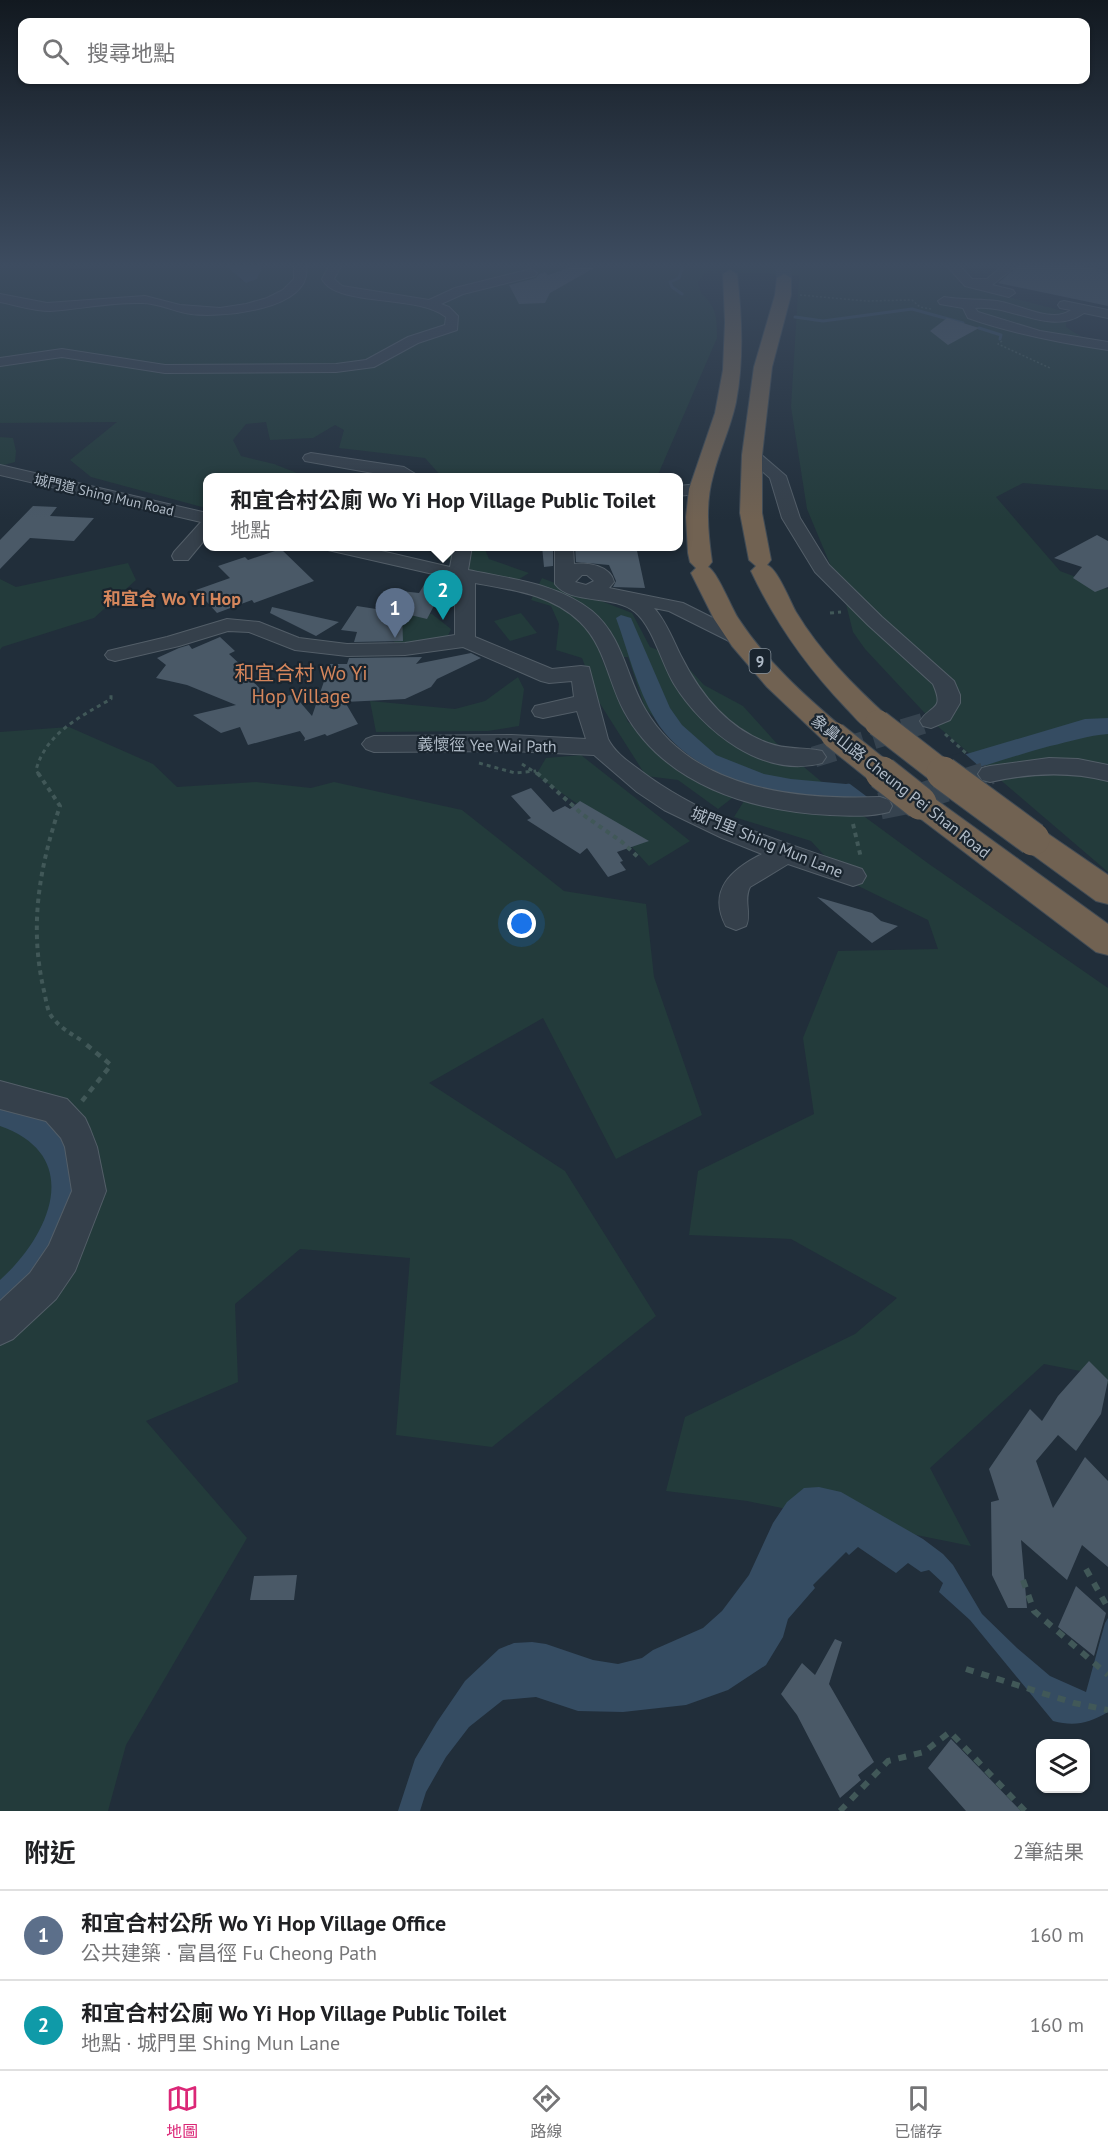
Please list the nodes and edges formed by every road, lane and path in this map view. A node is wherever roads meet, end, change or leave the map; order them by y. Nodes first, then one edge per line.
1 (398, 351) edge
2 (734, 351) edge
3 (767, 351) edge
4 (1013, 351) edge
5 (0, 362) edge
6 (1050, 368) dead end
7 (752, 456) junction
8 (311, 458) dead end
9 (0, 470) edge
10 (406, 473) edge
11 (689, 490) edge
12 (203, 517) edge
13 (203, 531) edge
14 (356, 551) edge
15 (424, 551) edge
16 (462, 551) edge
17 (565, 551) edge
18 (181, 556) dead end
19 (459, 575) junction
20 (571, 589) junction
21 (621, 597) junction
22 (465, 640) junction
23 (742, 640) junction
24 (115, 655) dead end
25 (617, 662) junction
26 (581, 672) junction
27 (111, 694) dead end
28 (586, 702) junction
29 (543, 711) dead end
30 (931, 722) joint
31 (374, 744) dead end
32 (601, 748) junction
33 (967, 754) dead end
34 (814, 757) tunnel mouth
35 (519, 763) dead end
36 (1108, 772) edge
37 (990, 774) tunnel mouth
38 (880, 806) tunnel mouth
39 (852, 821) dead end
40 (787, 853) junction
41 (639, 858) dead end
42 (857, 867) joint
43 (1108, 892) edge
44 (736, 919) dead end
45 (1108, 942) edge
46 (0, 1095) edge
47 (67, 1121) junction
48 (0, 1326) edge
49 (1086, 1569) dead end
50 (1023, 1580) dead end
51 (1108, 1608) edge
52 (966, 1669) dead end
53 (1108, 1675) edge
54 (1108, 1710) edge
55 (840, 1811) edge
56 (1025, 1811) edge

1 - 5 street
2 - 11 highway, 象鼻山路 Cheung Pei Shan Road / 9
3 - 7 highway, 象鼻山路 Cheung Pei Shan Road
4 - 6 path
7 - 30 street
7 - 43 highway, 象鼻山路 Cheung Pei Shan Road, bridge
8 - 10 street
9 - 12 street, 城門道 Shing Mun Road
11 - 23 highway, 象鼻山路 Cheung Pei Shan Road / 9
13 - 18 street
14 - 19 street
15 - 19 street
16 - 19 street
17 - 20 street
19 - 20 street
19 - 22 street
20 - 21 street
20 - 25 street
21 - 23 street
21 - 34 street
22 - 24 street
22 - 26 street
23 - 45 highway, 象鼻山路 Cheung Pei Shan Road / 9, bridge
25 - 26 street
25 - 38 street
26 - 28 street, 城門里 Shing Mun Lane
27 - 47 path
28 - 29 street
28 - 32 street, 城門里 Shing Mun Lane
30 - 33 path
31 - 32 street, 義懷徑 Yee Wai Path
32 - 40 street, 城門里 Shing Mun Lane
35 - 41 path
36 - 37 street
39 - 42 path
40 - 42 street, 城門里 Shing Mun Lane
40 - 44 street
46 - 47 street
47 - 48 street
49 - 51 path
50 - 53 path
52 - 54 path
55 - 56 path

